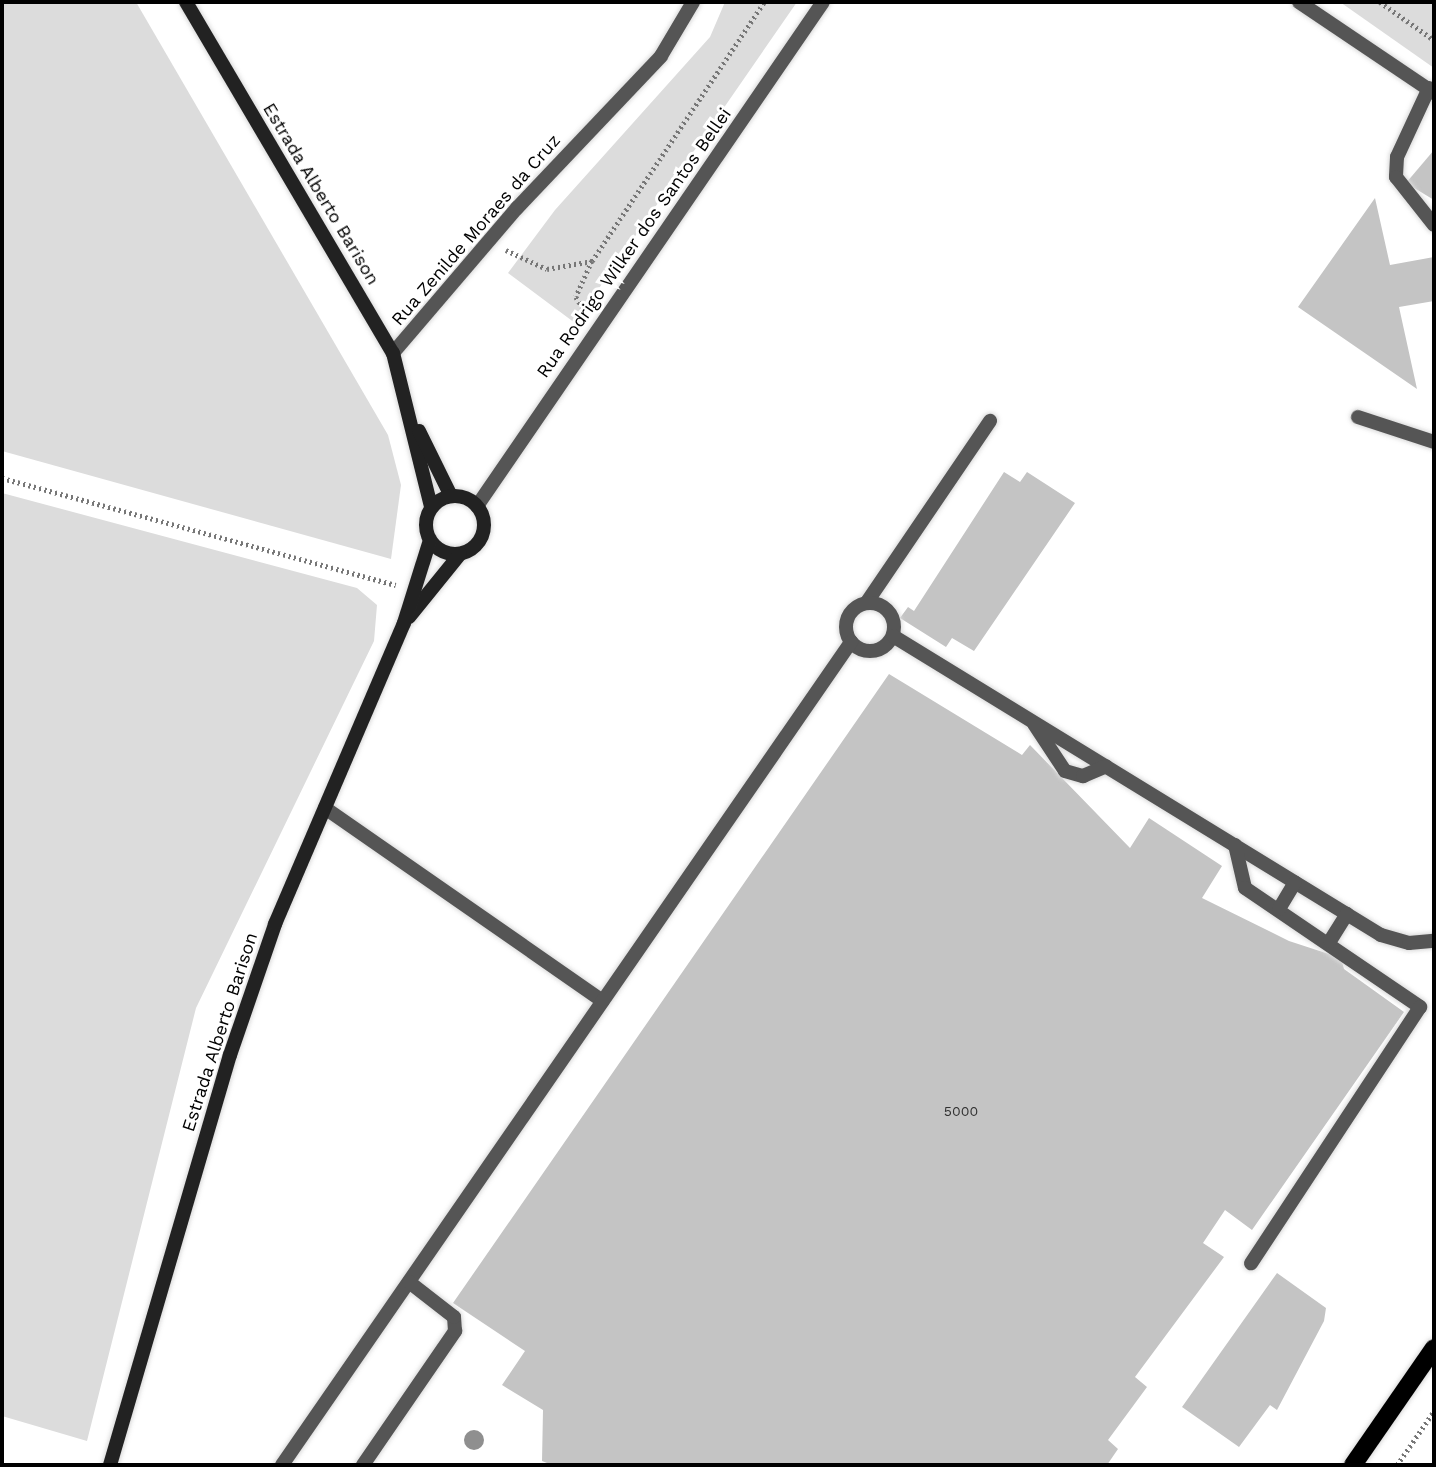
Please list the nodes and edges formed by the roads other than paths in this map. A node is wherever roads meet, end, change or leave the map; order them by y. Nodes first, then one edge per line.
1 (186, 2) edge
2 (693, 2) edge
3 (824, 2) edge
4 (1299, 2) edge
5 (1431, 90) edge
6 (1434, 225) edge
7 (393, 354) junction
8 (410, 411) junction
9 (1358, 417) dead end
10 (990, 421) dead end
11 (1434, 442) edge
12 (451, 496) junction
13 (477, 506) junction
14 (431, 507) junction
15 (430, 540) junction
16 (460, 554) junction
17 (867, 602) junction
18 (404, 623) junction
19 (893, 636) junction
20 (851, 642) junction
21 (1032, 720) junction
22 (1106, 766) junction
23 (325, 808) junction
24 (1235, 845) junction
25 (1295, 882) junction
26 (1279, 909) junction
27 (1347, 914) junction
28 (1330, 941) junction
29 (1434, 941) edge
30 (603, 1001) junction
31 (1251, 1263) dead end
32 (409, 1282) junction
33 (1434, 1348) edge
34 (110, 1465) edge
35 (282, 1465) edge
36 (363, 1465) edge
37 (1353, 1465) edge

1 - 7 street, Estrada Alberto Barison
2 - 7 street, Rua Zenilde Moraes da Cruz
3 - 13 street, Rua Rodrigo Wilker dos Santos Bellei
4 - 5 street
5 - 6 street
7 - 8 street, Estrada Alberto Barison
8 - 12 street, Estrada Alberto Barison
8 - 14 street, Estrada Alberto Barison
9 - 11 street
10 - 17 street
12 - 13 street
12 - 14 street
13 - 16 street
14 - 15 street
15 - 16 street
15 - 18 street, Estrada Alberto Barison
16 - 18 street, Estrada Alberto Barison
17 - 19 street
17 - 20 street
18 - 23 street, Estrada Alberto Barison
19 - 20 street
19 - 21 street
20 - 30 street
21 - 22 street
21 - 22 street
22 - 24 street
23 - 30 street
23 - 34 street, Estrada Alberto Barison
24 - 25 street
24 - 26 street
25 - 26 street
25 - 27 street
26 - 28 street
27 - 28 street
27 - 29 street
28 - 31 street
30 - 32 street
32 - 35 street
32 - 36 street
33 - 37 main road

